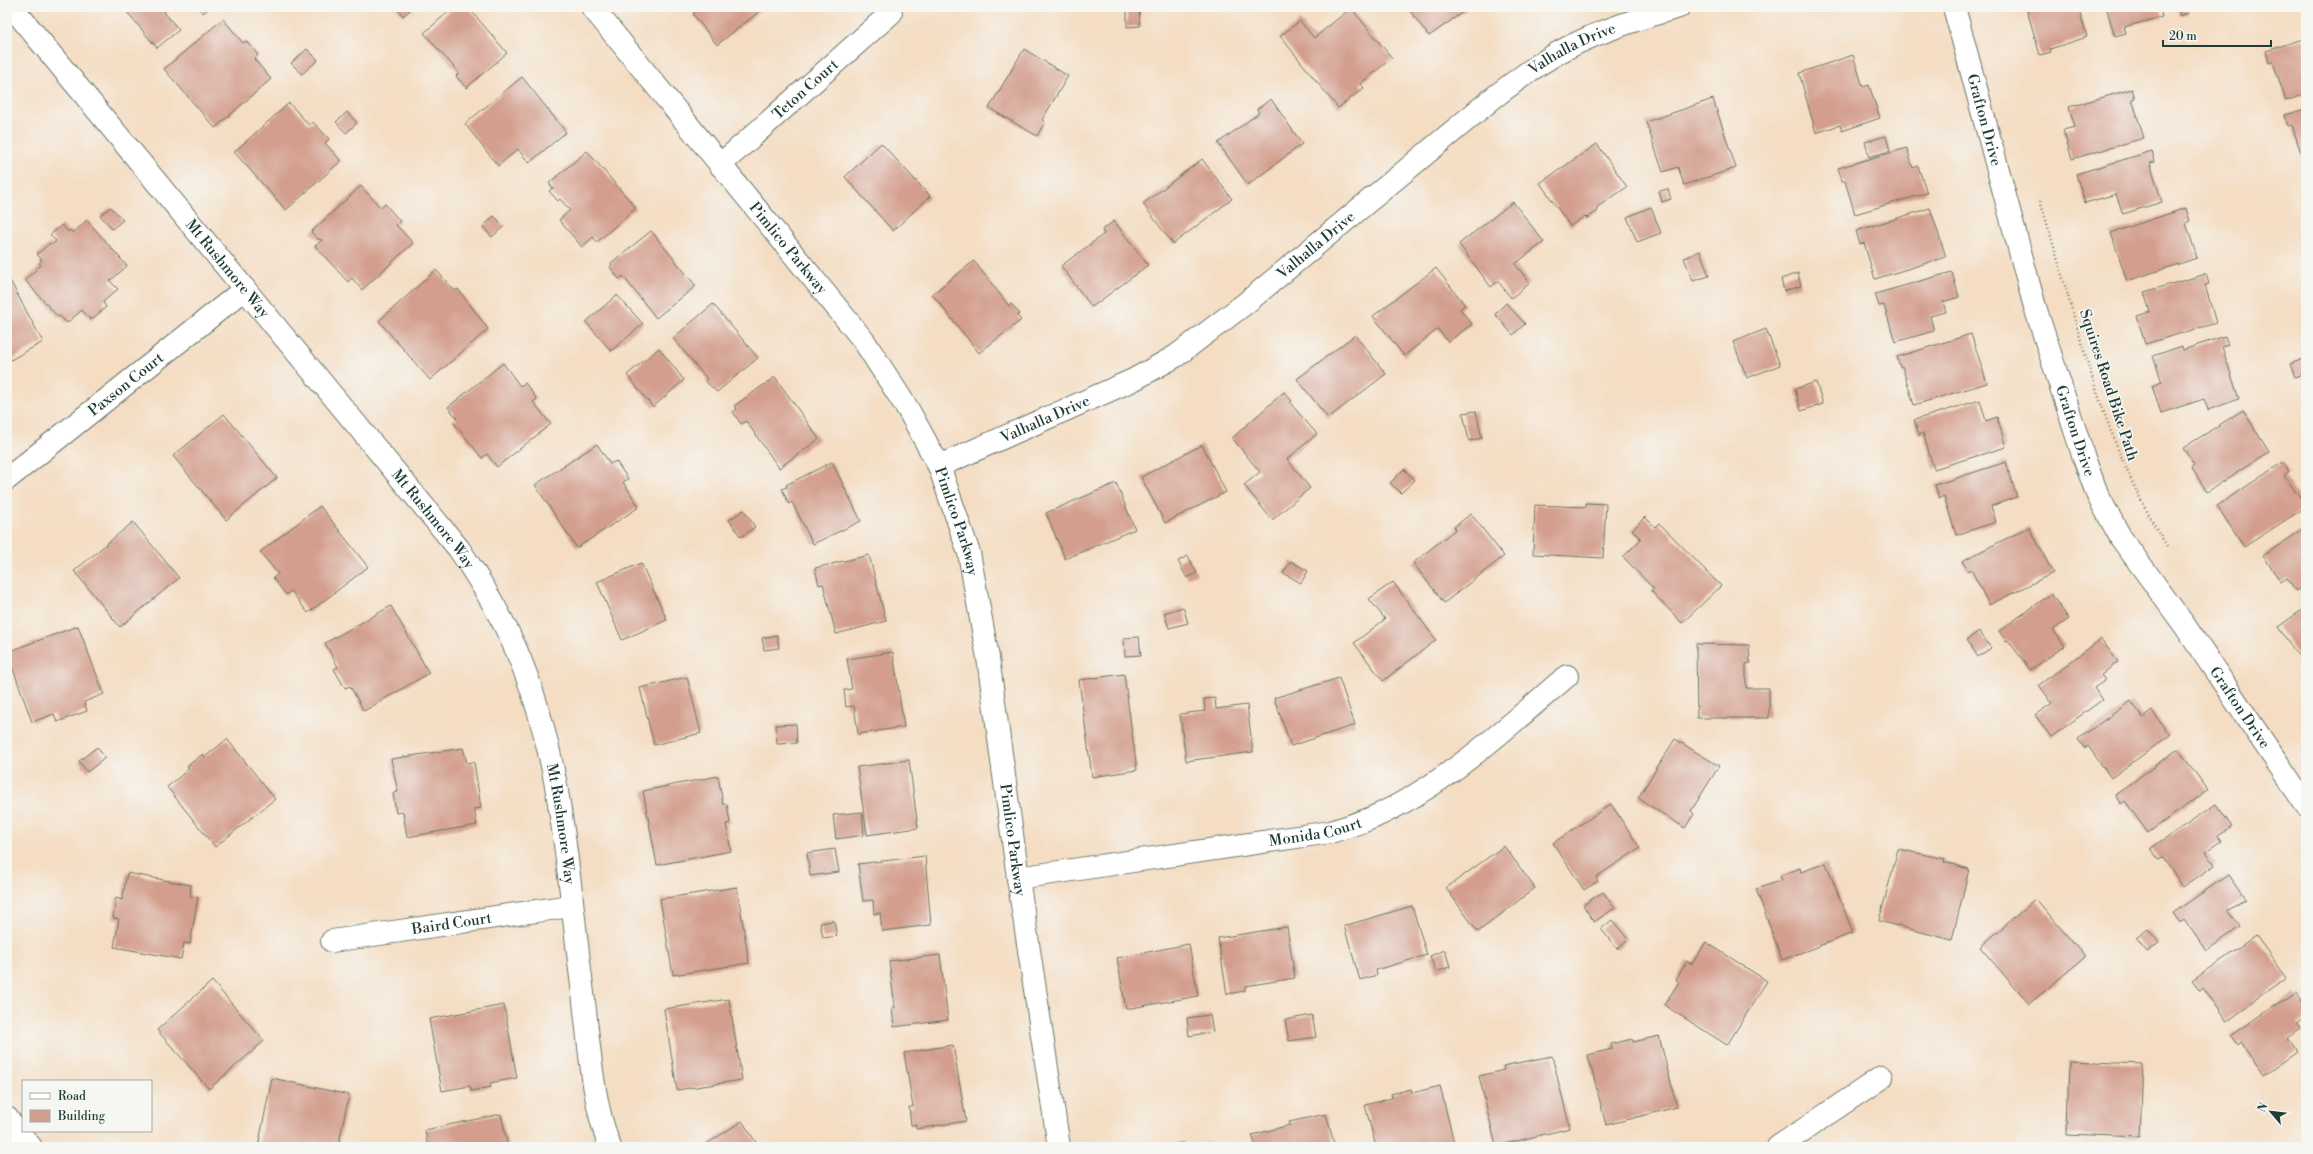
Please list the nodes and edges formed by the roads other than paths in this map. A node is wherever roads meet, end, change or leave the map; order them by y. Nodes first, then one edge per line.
1 (12, 7) edge
2 (592, 7) edge
3 (1954, 7) edge
4 (1668, 9) edge
5 (891, 13) dead end
6 (720, 165) junction
7 (245, 289) junction
8 (939, 466) junction
9 (7, 479) edge
10 (1567, 676) dead end
11 (2306, 805) edge
12 (1018, 878) junction
13 (571, 906) junction
14 (332, 941) dead end
15 (1882, 1077) dead end
16 (7, 1118) edge
17 (31, 1147) edge
18 (610, 1147) edge
19 (1059, 1147) edge
20 (1778, 1147) edge

1 - 7 street, Mt Rushmore Way
2 - 6 street, Pimlico Parkway
3 - 11 street, Grafton Drive
4 - 8 street, Valhalla Drive
5 - 6 street, Teton Court
6 - 8 street, Pimlico Parkway
7 - 9 street, Paxson Court
7 - 13 street, Mt Rushmore Way
8 - 12 street, Pimlico Parkway
10 - 12 street, Monida Court
12 - 19 street, Pimlico Parkway
13 - 14 street, Baird Court
13 - 18 street, Mt Rushmore Way
15 - 20 street
16 - 17 street

